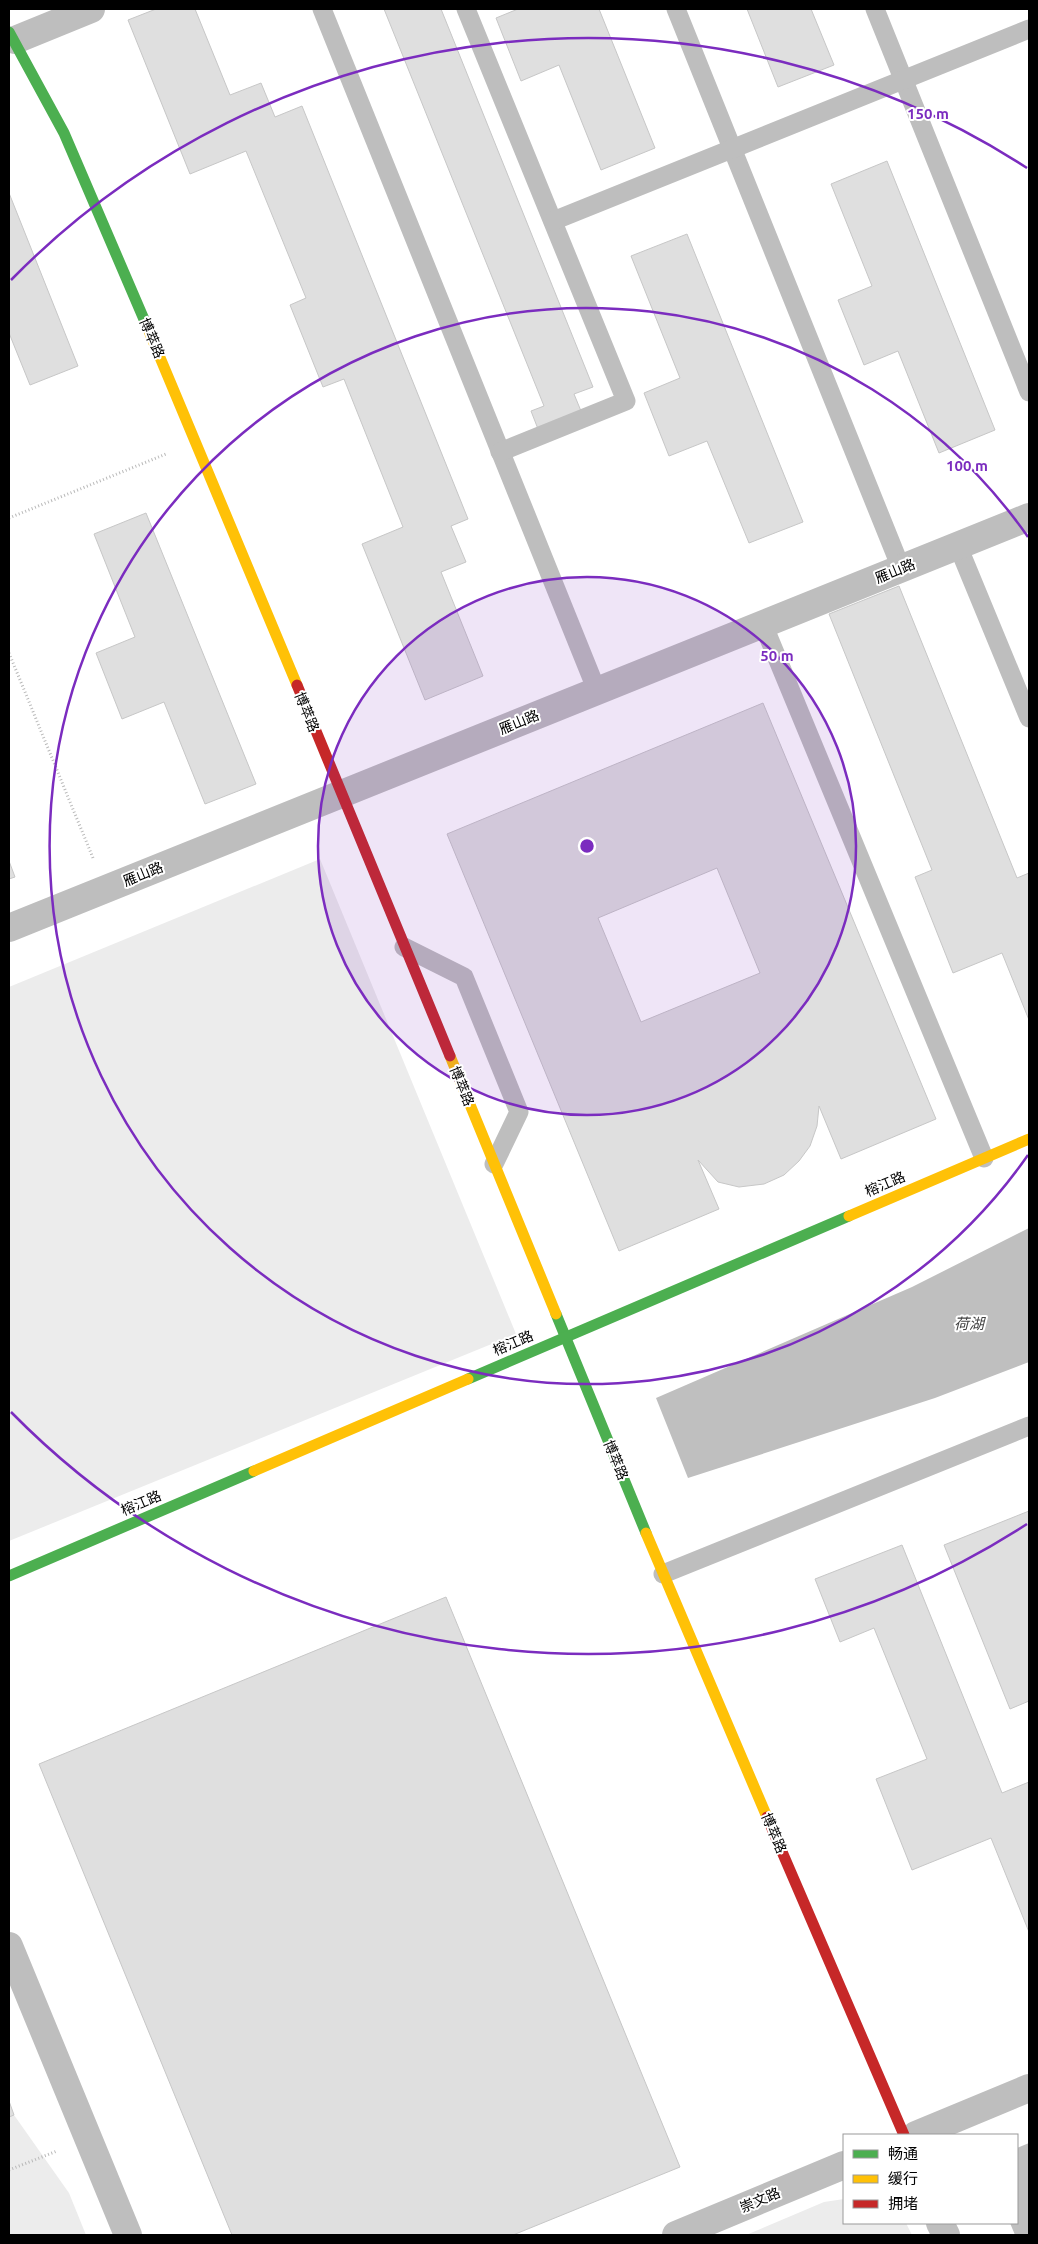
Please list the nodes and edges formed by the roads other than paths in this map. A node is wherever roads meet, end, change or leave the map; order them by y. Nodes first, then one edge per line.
1 (91, 9) edge
2 (322, 9) edge
3 (466, 9) edge
4 (676, 9) edge
5 (875, 9) edge
6 (1029, 29) edge
7 (12, 36) edge
8 (904, 80) junction
9 (733, 148) junction
10 (553, 221) junction
11 (1029, 392) edge
12 (500, 452) junction
13 (1029, 517) edge
14 (958, 546) junction
15 (902, 568) junction
16 (763, 624) junction
17 (597, 691) junction
18 (1029, 718) edge
19 (341, 794) junction
20 (9, 928) edge
21 (404, 947) junction
22 (1029, 1139) edge
23 (984, 1158) junction
24 (494, 1164) junction
25 (566, 1337) junction
26 (1029, 1426) edge
27 (663, 1574) junction
28 (9, 1576) edge
29 (9, 1946) edge
30 (1029, 2088) edge
31 (904, 2134) edge
32 (918, 2134) edge
33 (843, 2165) edge
34 (128, 2235) edge
35 (676, 2235) edge

1 - 7 street
2 - 12 lane
3 - 10 lane
4 - 9 lane
5 - 8 lane
6 - 8 lane
7 - 19 street, 博萃路
8 - 9 lane
8 - 11 lane
9 - 10 lane
9 - 15 lane
10 - 12 lane
12 - 17 lane
13 - 14 street, 雁山路
14 - 15 street, 雁山路
14 - 18 lane
15 - 16 street, 雁山路
16 - 17 street, 雁山路
16 - 23 lane
17 - 19 street, 雁山路
19 - 20 street, 雁山路
19 - 21 street, 博萃路
21 - 24 street, 博萃路
21 - 24 lane
22 - 23 street, 榕江路
23 - 25 street, 榕江路
24 - 25 street, 博萃路
25 - 27 street, 博萃路
25 - 28 street, 榕江路
26 - 27 lane
27 - 31 street, 博萃路
29 - 34 street
30 - 32 street
33 - 35 street, 崇文路

